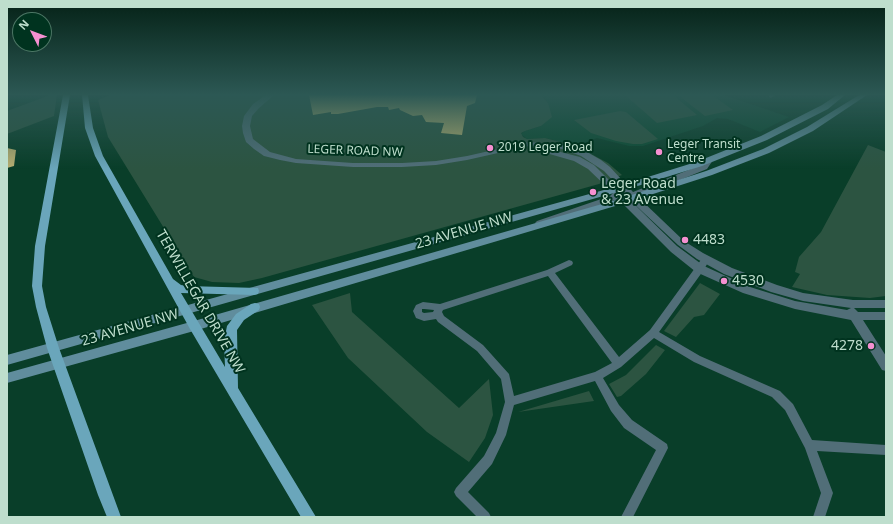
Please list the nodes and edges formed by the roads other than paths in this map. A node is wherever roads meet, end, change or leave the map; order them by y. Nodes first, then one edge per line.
1 (63, 119) edge
2 (88, 119) edge
3 (247, 119) edge
4 (800, 119) edge
5 (827, 119) edge
6 (520, 146) junction
7 (709, 160) junction
8 (625, 187) junction
9 (625, 195) junction
10 (569, 263) dead end
11 (703, 264) junction
12 (550, 272) junction
13 (169, 281) junction
14 (254, 291) junction
15 (848, 304) junction
16 (886, 304) edge
17 (255, 307) junction
18 (186, 310) junction
19 (854, 316) junction
20 (886, 316) edge
21 (194, 326) junction
22 (653, 333) junction
23 (53, 348) junction
24 (7, 360) edge
25 (59, 364) junction
26 (618, 364) junction
27 (886, 366) edge
28 (597, 376) junction
29 (7, 378) edge
30 (232, 389) junction
31 (510, 402) junction
32 (809, 445) junction
33 (886, 450) edge
34 (114, 517) edge
35 (309, 517) edge
36 (485, 517) edge
37 (626, 517) edge
38 (819, 517) edge

1 - 23 main road
2 - 13 main road, TERWILLEGAR DRIVE NW
3 - 6 street, LEGER ROAD NW
4 - 7 main road
5 - 9 main road, 23 AVENUE NW
6 - 8 street, LEGER ROAD NW
6 - 9 street, LEGER ROAD NW
7 - 8 main road
7 - 9 street
8 - 9 street, LEGER ROAD NW
9 - 11 street
9 - 14 main road, 23 AVENUE NW
9 - 17 main road, 23 AVENUE NW
10 - 12 street
11 - 15 street
11 - 19 street
11 - 22 street
12 - 26 street
12 - 31 street
13 - 14 main road
13 - 18 main road, TERWILLEGAR DRIVE NW
14 - 18 main road, 23 AVENUE NW
15 - 16 street
15 - 19 street
17 - 21 main road, 23 AVENUE NW
17 - 30 main road
18 - 21 main road, TERWILLEGAR DRIVE NW
18 - 23 main road, 23 AVENUE NW
19 - 20 street
19 - 27 street
21 - 25 main road, 23 AVENUE NW
21 - 30 main road, TERWILLEGAR DRIVE NW
22 - 26 street
22 - 32 street
23 - 24 main road, 23 AVENUE NW
23 - 25 main road
25 - 29 main road, 23 AVENUE NW
25 - 34 main road
26 - 28 street
28 - 31 street
28 - 37 street
30 - 35 main road, TERWILLEGAR DRIVE NW
31 - 36 street
32 - 33 street
32 - 38 street

